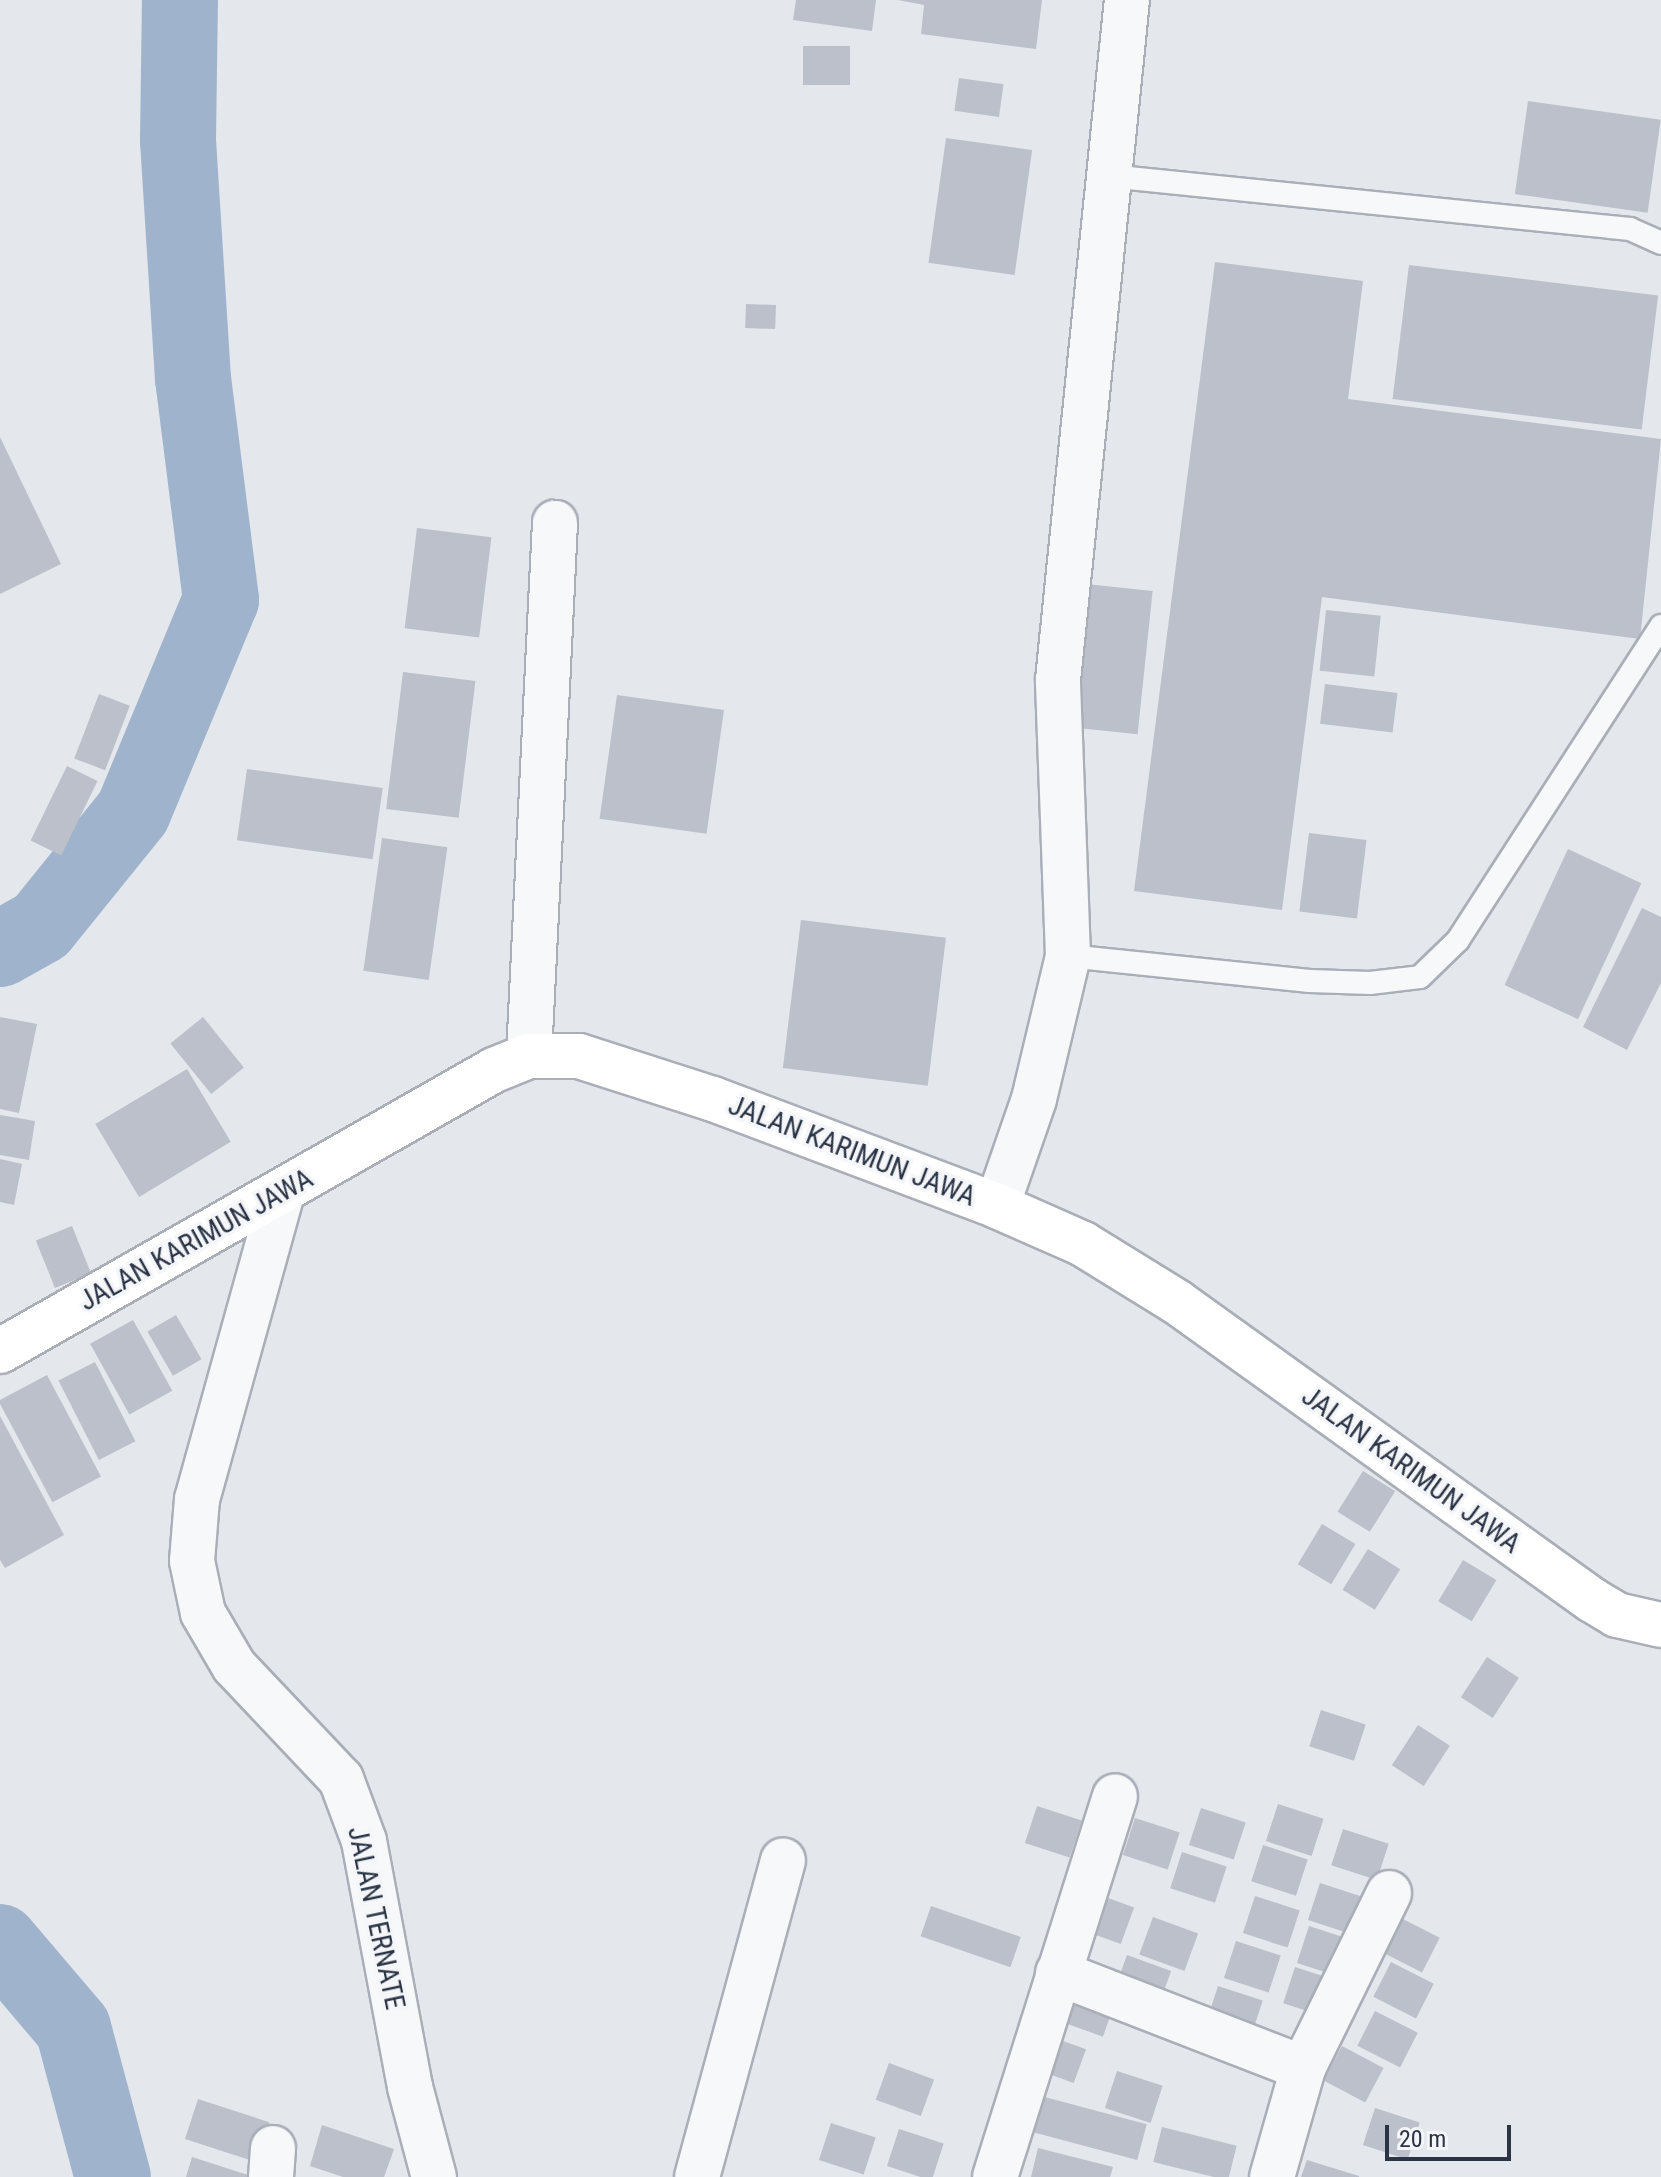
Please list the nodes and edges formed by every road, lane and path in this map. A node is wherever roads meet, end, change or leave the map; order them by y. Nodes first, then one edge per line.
1 (1127, 0) edge
2 (1109, 176) junction
3 (1661, 243) edge
4 (555, 523) dead end
5 (1661, 626) edge
6 (1068, 956) junction
7 (529, 1056) junction
8 (282, 1193) junction
9 (997, 1206) junction
10 (0, 1351) edge
11 (1661, 1625) edge
12 (1115, 1796) dead end
13 (783, 1860) dead end
14 (1389, 1893) dead end
15 (1058, 1973) junction
16 (1303, 2068) junction
17 (434, 2177) edge
18 (697, 2177) edge
19 (995, 2177) edge
20 (1272, 2177) edge

1 - 2 street
2 - 3 lane
2 - 6 street
4 - 7 street
5 - 6 lane
6 - 9 street
7 - 8 street, JALAN KARIMUN JAWA
7 - 9 street, JALAN KARIMUN JAWA
8 - 10 street, JALAN KARIMUN JAWA
8 - 17 street, JALAN TERNATE
9 - 11 street, JALAN KARIMUN JAWA
12 - 15 street
13 - 18 street
14 - 16 street
15 - 16 street
15 - 19 street
16 - 20 street

